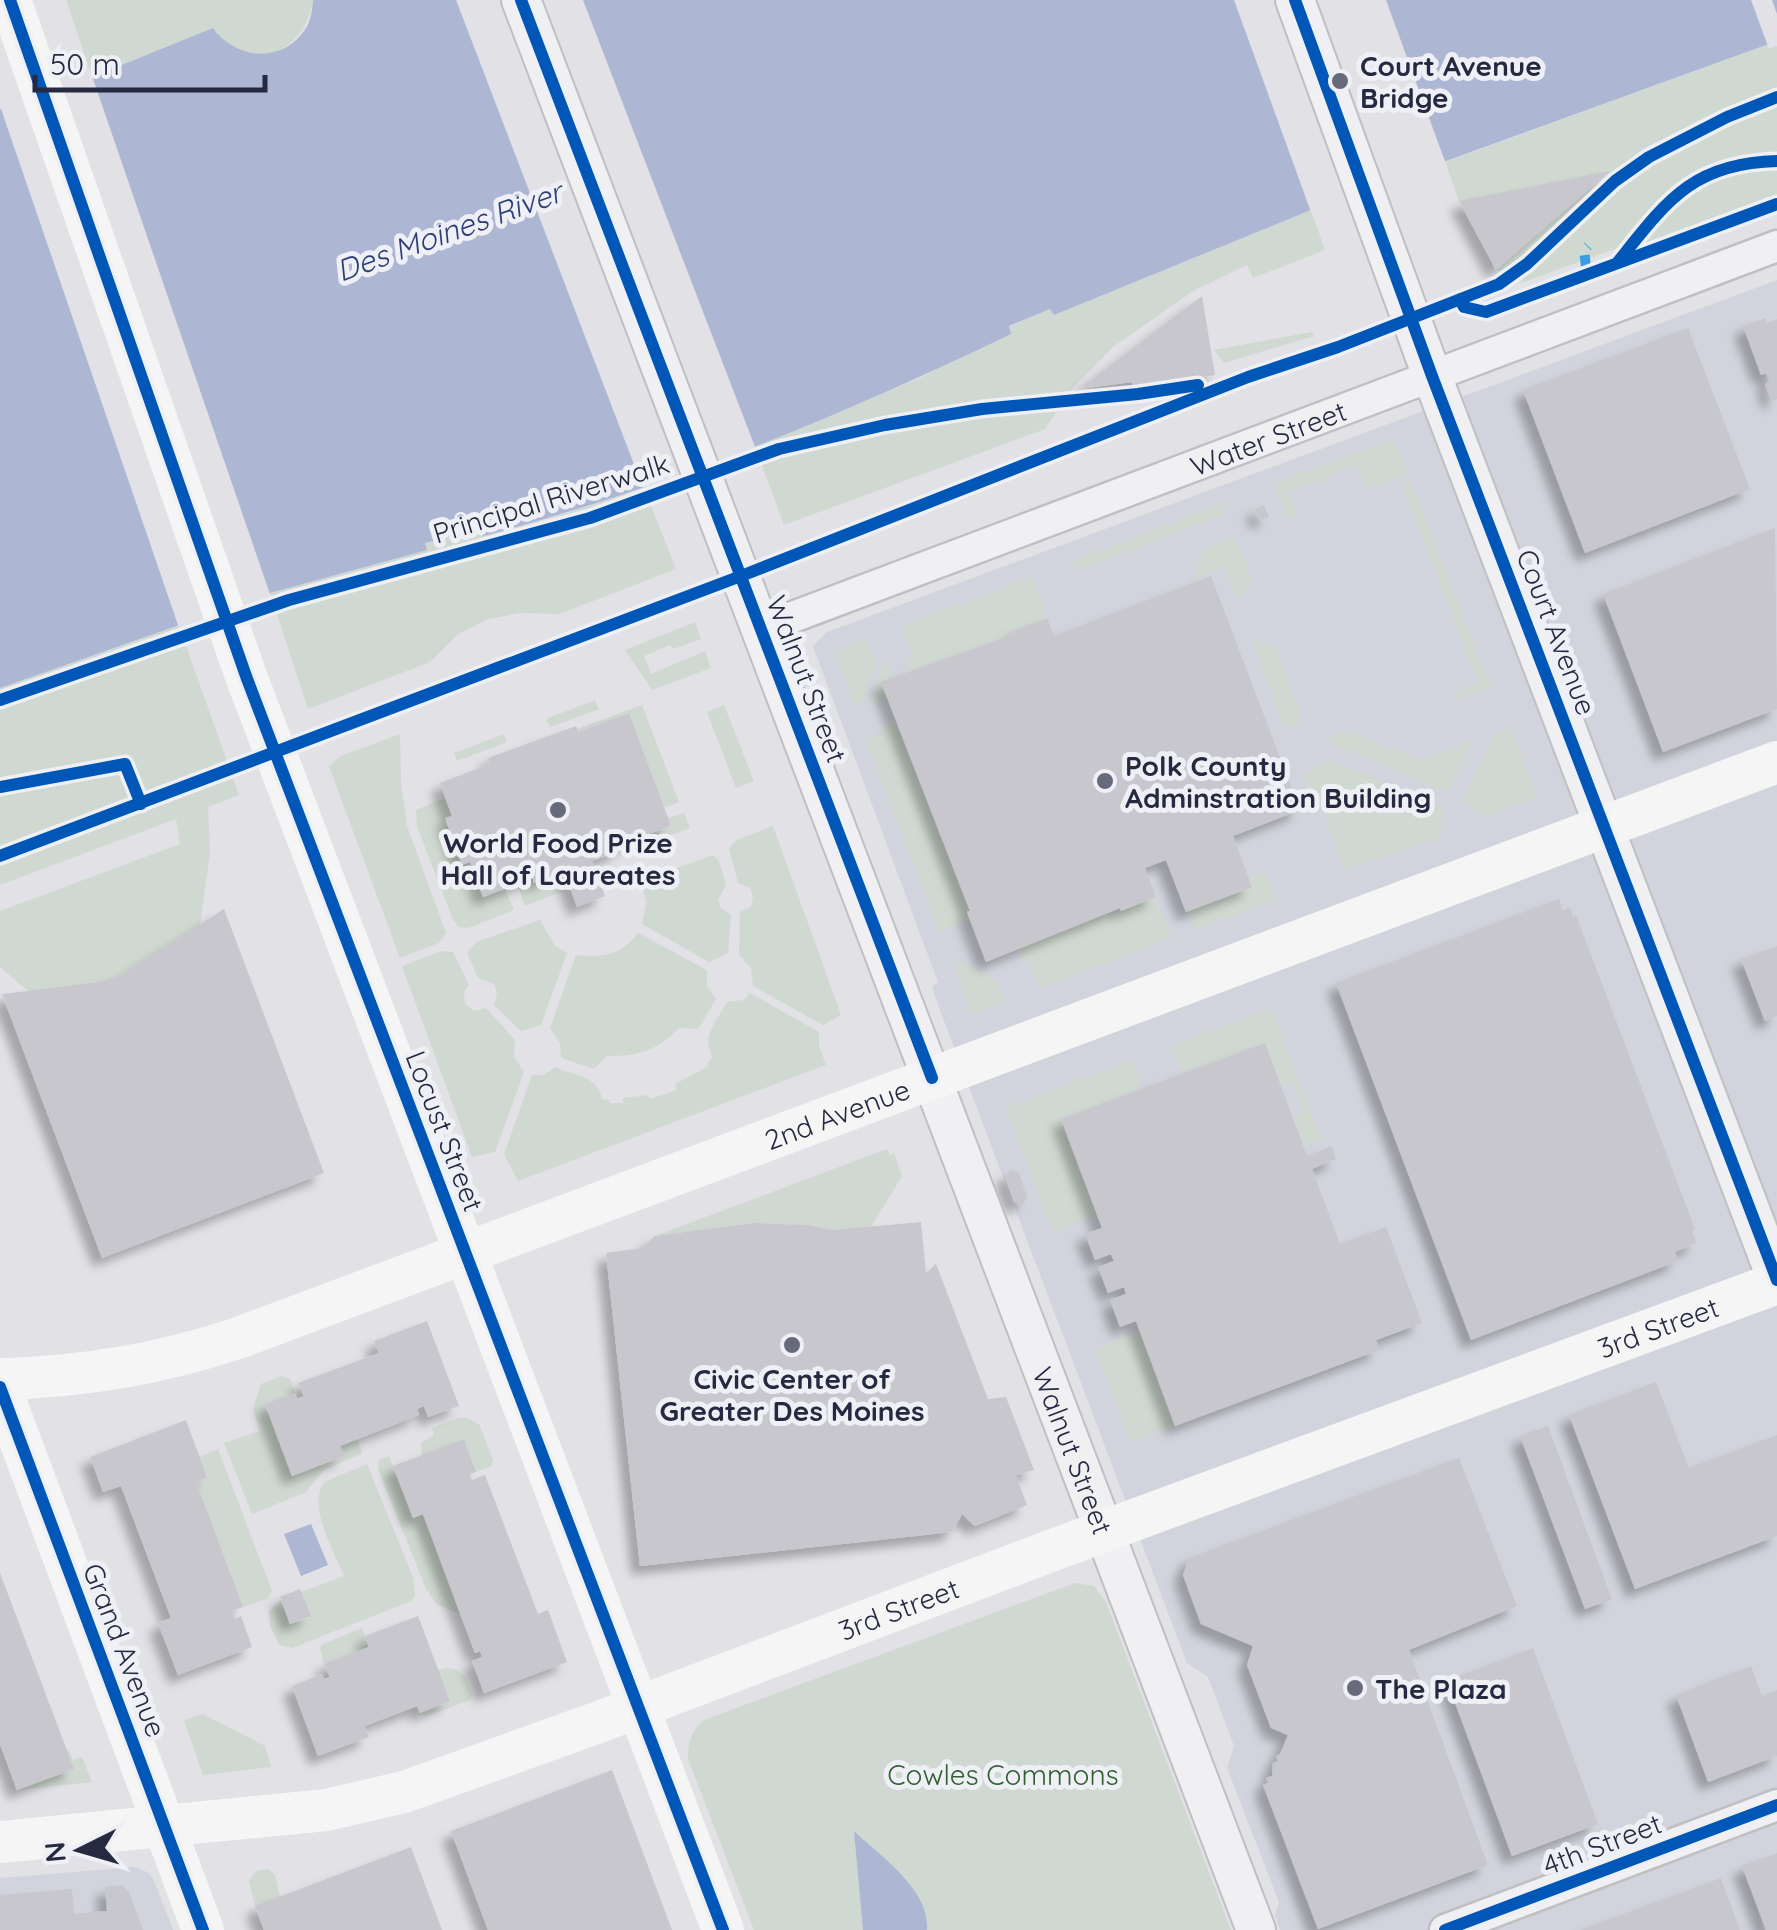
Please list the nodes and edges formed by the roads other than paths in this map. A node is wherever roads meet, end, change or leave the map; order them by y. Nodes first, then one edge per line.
1 (10, 0) edge
2 (521, 0) edge
3 (1295, 0) edge
4 (1777, 246) edge
5 (1432, 376) junction
6 (761, 630) junction
7 (1777, 762) edge
8 (1605, 829) junction
9 (932, 1078) junction
10 (464, 1252) junction
11 (1777, 1282) edge
12 (0, 1380) edge
13 (0, 1388) edge
14 (1105, 1530) junction
15 (637, 1707) junction
16 (1777, 1805) edge
17 (165, 1827) junction
18 (0, 1842) edge
19 (203, 1930) edge
20 (723, 1930) edge
21 (1256, 1930) edge
22 (1446, 1930) edge

1 - 10 main road, Locust Street
2 - 6 street, Walnut Street
3 - 5 street, Court Avenue
4 - 5 street, Water Street
5 - 6 street, Water Street
5 - 8 street, Court Avenue
6 - 9 street, Walnut Street
7 - 8 main road, 2nd Avenue
8 - 9 main road, 2nd Avenue
8 - 11 street, Court Avenue
9 - 10 main road, 2nd Avenue
9 - 14 street, Walnut Street
10 - 12 main road, 2nd Avenue
10 - 15 main road, Locust Street
11 - 14 main road, 3rd Street
13 - 17 main road, Grand Avenue
14 - 15 main road, 3rd Street
14 - 21 street, Walnut Street
15 - 17 main road, 3rd Street
15 - 20 main road, Locust Street
16 - 22 street, 4th Street
17 - 18 main road, 3rd Street
17 - 19 main road, Grand Avenue

